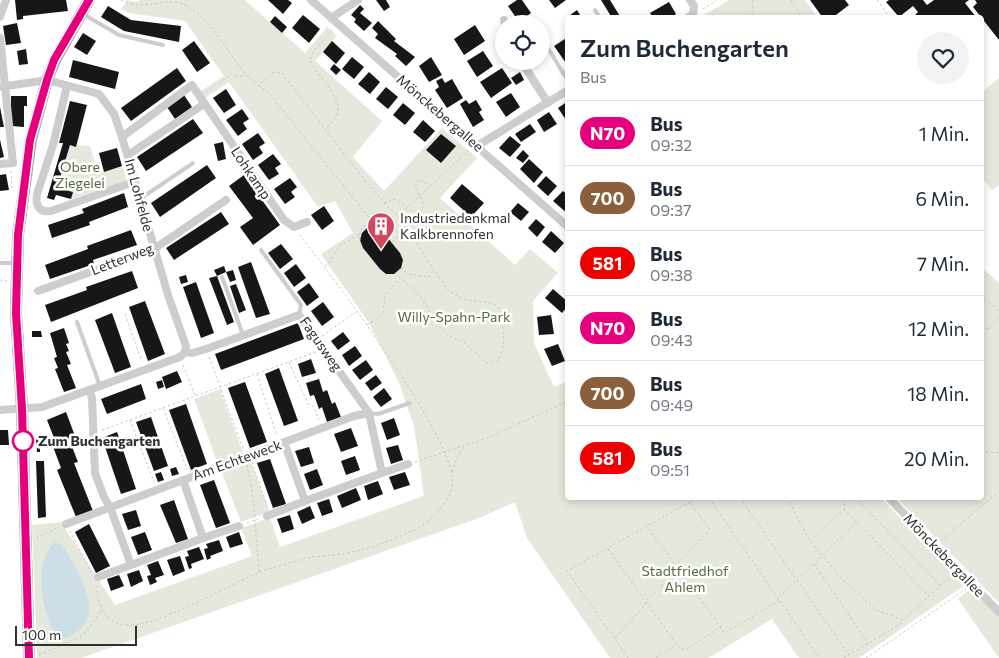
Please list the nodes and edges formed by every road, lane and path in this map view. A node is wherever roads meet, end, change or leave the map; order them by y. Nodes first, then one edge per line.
1 (89, 0) edge
2 (121, 0) edge
3 (188, 0) edge
4 (311, 0) edge
5 (358, 0) edge
6 (690, 0) edge
7 (718, 0) edge
8 (753, 0) edge
9 (791, 0) edge
10 (877, 0) edge
11 (4, 2) edge
12 (184, 5) junction
13 (595, 10) dead end
14 (82, 13) junction
15 (598, 15) edge
16 (690, 15) edge
17 (692, 15) edge
18 (754, 15) edge
19 (800, 15) edge
20 (888, 15) edge
21 (0, 17) edge
22 (331, 18) junction
23 (338, 24) junction
24 (0, 38) edge
25 (163, 45) dead end
26 (550, 51) edge
27 (527, 70) edge
28 (565, 71) edge
29 (245, 74) junction
30 (47, 80) junction
31 (260, 84) junction
32 (68, 86) junction
33 (3, 87) edge
34 (565, 92) edge
35 (200, 97) junction
36 (548, 103) junction
37 (204, 104) junction
38 (326, 127) junction
39 (122, 137) junction
40 (476, 145) junction
41 (128, 155) junction
42 (13, 162) junction
43 (193, 163) dead end
44 (0, 164) edge
45 (134, 182) junction
46 (430, 185) junction
47 (12, 188) dead end
48 (418, 196) junction
49 (140, 199) junction
50 (226, 200) dead end
51 (384, 203) junction
52 (407, 207) junction
53 (398, 216) junction
54 (307, 222) dead end
55 (565, 224) edge
56 (294, 227) junction
57 (406, 230) junction
58 (358, 235) junction
59 (360, 240) dead end
60 (392, 242) dead end
61 (154, 249) junction
62 (261, 250) dead end
63 (0, 263) edge
64 (16, 263) junction
65 (324, 266) junction
66 (401, 268) dead end
67 (434, 269) junction
68 (395, 273) dead end
69 (222, 277) dead end
70 (401, 278) junction
71 (0, 280) edge
72 (9, 281) dead end
73 (38, 291) dead end
74 (984, 298) edge
75 (999, 311) edge
76 (356, 312) junction
77 (125, 314) dead end
78 (299, 315) junction
79 (999, 317) edge
80 (77, 322) dead end
81 (366, 325) junction
82 (984, 329) edge
83 (243, 335) junction
84 (317, 339) junction
85 (206, 349) junction
86 (324, 349) junction
87 (182, 354) junction
88 (289, 362) junction
89 (145, 369) junction
90 (257, 374) junction
91 (100, 386) junction
92 (220, 387) junction
93 (89, 390) junction
94 (195, 396) junction
95 (565, 402) edge
96 (410, 403) dead end
97 (163, 408) junction
98 (22, 409) junction
99 (0, 410) edge
100 (369, 413) junction
101 (130, 420) junction
102 (321, 428) junction
103 (94, 432) junction
104 (282, 443) junction
105 (465, 445) junction
106 (444, 451) junction
107 (984, 451) edge
108 (999, 453) edge
109 (248, 455) junction
110 (408, 464) joint
111 (382, 473) junction
112 (452, 473) junction
113 (186, 478) junction
114 (157, 490) junction
115 (999, 491) edge
116 (693, 500) edge
117 (710, 500) edge
118 (741, 500) edge
119 (788, 500) edge
120 (845, 500) edge
121 (858, 500) edge
122 (891, 500) edge
123 (305, 501) junction
124 (689, 502) junction
125 (110, 507) junction
126 (844, 509) junction
127 (268, 515) junction
128 (256, 520) junction
129 (858, 522) junction
130 (66, 524) junction
131 (239, 526) joint
132 (646, 526) junction
133 (203, 538) junction
134 (810, 541) junction
135 (25, 542) junction
136 (936, 546) junction
137 (607, 548) junction
138 (822, 555) junction
139 (131, 564) junction
140 (813, 564) junction
141 (677, 567) junction
142 (958, 569) junction
143 (259, 572) junction
144 (98, 577) dead end
145 (796, 580) junction
146 (972, 584) junction
147 (941, 586) junction
148 (930, 597) junction
149 (778, 599) junction
150 (646, 602) junction
151 (101, 611) junction
152 (999, 612) edge
153 (904, 620) junction
154 (721, 627) junction
155 (614, 638) junction
156 (868, 643) junction
157 (676, 645) junction
158 (849, 655) junction
159 (34, 657) edge
160 (628, 658) edge
161 (656, 658) edge
162 (819, 658) edge
163 (844, 658) edge
164 (866, 658) edge

1 - 14 main road
2 - 12 path
3 - 12 path
4 - 22 street, Mönckebergallee
5 - 22 street
6 - 16 street
7 - 17 path
8 - 18 path
9 - 19 path
10 - 20 path
11 - 21 street
12 - 29 path
13 - 15 lane
14 - 25 lane
14 - 30 main road
22 - 23 street, Mönckebergallee
23 - 38 path
23 - 40 street, Mönckebergallee
24 - 33 street
26 - 28 lane
27 - 36 street
29 - 31 path
29 - 35 path
30 - 32 street, Im Lohfelde
30 - 33 street
30 - 64 main road
31 - 38 path
31 - 58 path
32 - 39 street, Im Lohfelde
32 - 45 street
33 - 42 street
34 - 36 street
35 - 37 street, Lohkamp
35 - 39 street, Lohkamp
36 - 40 street
37 - 41 street
37 - 56 street, Lohkamp
38 - 51 path
39 - 41 street, Im Lohfelde
40 - 46 path
40 - 55 street, Mönckebergallee
41 - 45 street, Im Lohfelde
42 - 44 street
42 - 47 path
43 - 49 lane
45 - 49 street, Im Lohfelde
46 - 48 path
46 - 48 path
48 - 52 path
48 - 52 path
49 - 61 street, Im Lohfelde
50 - 61 street, Letterweg
51 - 52 path
51 - 53 path
52 - 53 path
53 - 57 path
54 - 56 street
56 - 65 path
57 - 60 path
57 - 67 path
58 - 59 path
58 - 65 path
61 - 73 street, Letterweg
61 - 87 street, Im Lohfelde
62 - 78 lane, Fagusweg
63 - 64 lane
64 - 98 main road
65 - 76 path
66 - 67 path
67 - 70 path
68 - 70 path
69 - 83 lane
70 - 81 path
71 - 72 path
74 - 75 path
76 - 81 path
76 - 84 path
77 - 89 path
78 - 83 street
78 - 84 street, Fagusweg
79 - 82 path
80 - 91 lane
81 - 106 path
83 - 85 street
84 - 86 street, Fagusweg
85 - 87 street
85 - 92 path
86 - 88 path
86 - 100 street, Fagusweg
87 - 89 street
87 - 94 path
88 - 90 path
88 - 102 path
89 - 91 street
90 - 92 path
90 - 104 path
91 - 93 street
92 - 94 path
92 - 109 path
93 - 98 street
93 - 103 street
94 - 97 path
95 - 105 path
96 - 100 lane, Am Echteweck
97 - 101 path
97 - 113 path
98 - 99 street
98 - 135 main road
100 - 102 street, Am Echteweck
100 - 111 street
101 - 103 path
101 - 114 path
102 - 104 street, Am Echteweck
103 - 125 street
104 - 109 street, Am Echteweck
104 - 123 street
105 - 106 path
105 - 112 path
106 - 110 path
106 - 112 path
107 - 108 path
109 - 113 street, Am Echteweck
109 - 127 path
109 - 128 path
110 - 111 street
111 - 123 street
112 - 143 path
113 - 114 street, Am Echteweck
113 - 133 street
114 - 125 street, Am Echteweck
115 - 136 path
116 - 124 path
117 - 149 path
118 - 145 path
119 - 134 path
120 - 126 path
121 - 147 path
122 - 136 street, Mönckebergallee
123 - 127 street
124 - 132 path
124 - 141 path
125 - 130 street, Am Echteweck
125 - 139 street
126 - 129 path
126 - 134 path
127 - 128 path
128 - 131 path
128 - 143 path
129 - 138 path
129 - 148 path
130 - 135 path
130 - 151 path
131 - 133 street
132 - 137 path
132 - 141 path
133 - 139 street
134 - 138 path
135 - 159 main road
136 - 142 street, Mönckebergallee
137 - 150 path
137 - 155 path
138 - 140 path
138 - 153 path
139 - 144 street
140 - 145 path
140 - 156 path
141 - 150 path
141 - 154 path
142 - 146 street, Mönckebergallee
142 - 147 path
143 - 151 path
145 - 149 path
145 - 158 path
146 - 152 street, Mönckebergallee
146 - 164 path
147 - 148 path
148 - 153 path
149 - 154 path
149 - 162 path
150 - 155 path
150 - 157 path
151 - 159 path
153 - 156 path
154 - 157 path
155 - 160 path
156 - 158 path
157 - 161 path
158 - 163 path

